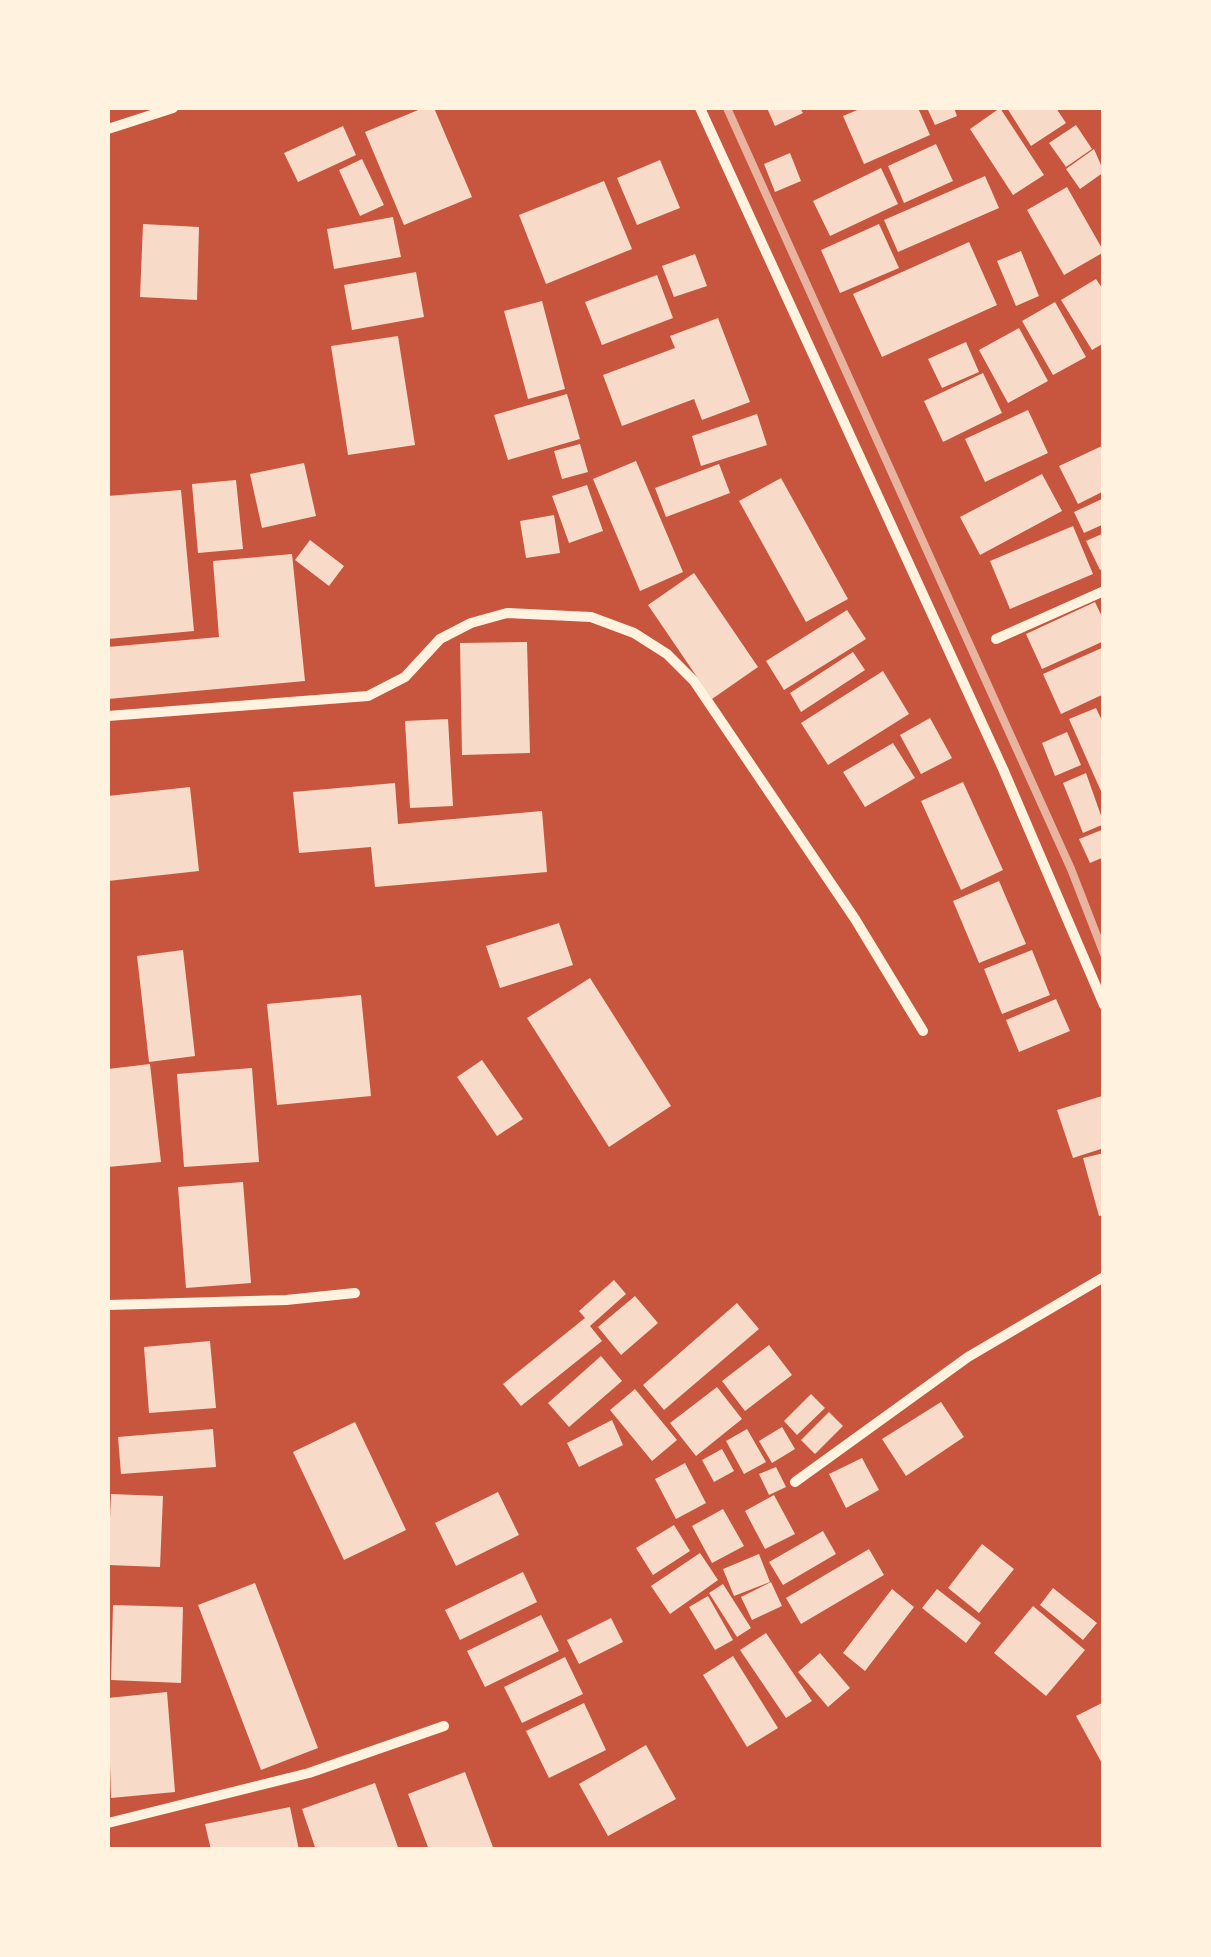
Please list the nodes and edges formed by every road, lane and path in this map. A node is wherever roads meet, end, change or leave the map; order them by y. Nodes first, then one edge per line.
1 (173, 108) edge
2 (700, 108) edge
3 (108, 129) edge
4 (1104, 591) edge
5 (996, 639) dead end
6 (108, 716) edge
7 (1104, 1005) edge
8 (924, 1031) dead end
9 (1104, 1277) edge
10 (355, 1293) dead end
11 (108, 1305) edge
12 (796, 1482) dead end
13 (444, 1726) dead end
14 (108, 1823) edge

1 - 3 street
2 - 7 street
4 - 5 street
6 - 8 street
9 - 12 street
10 - 11 street
13 - 14 street

